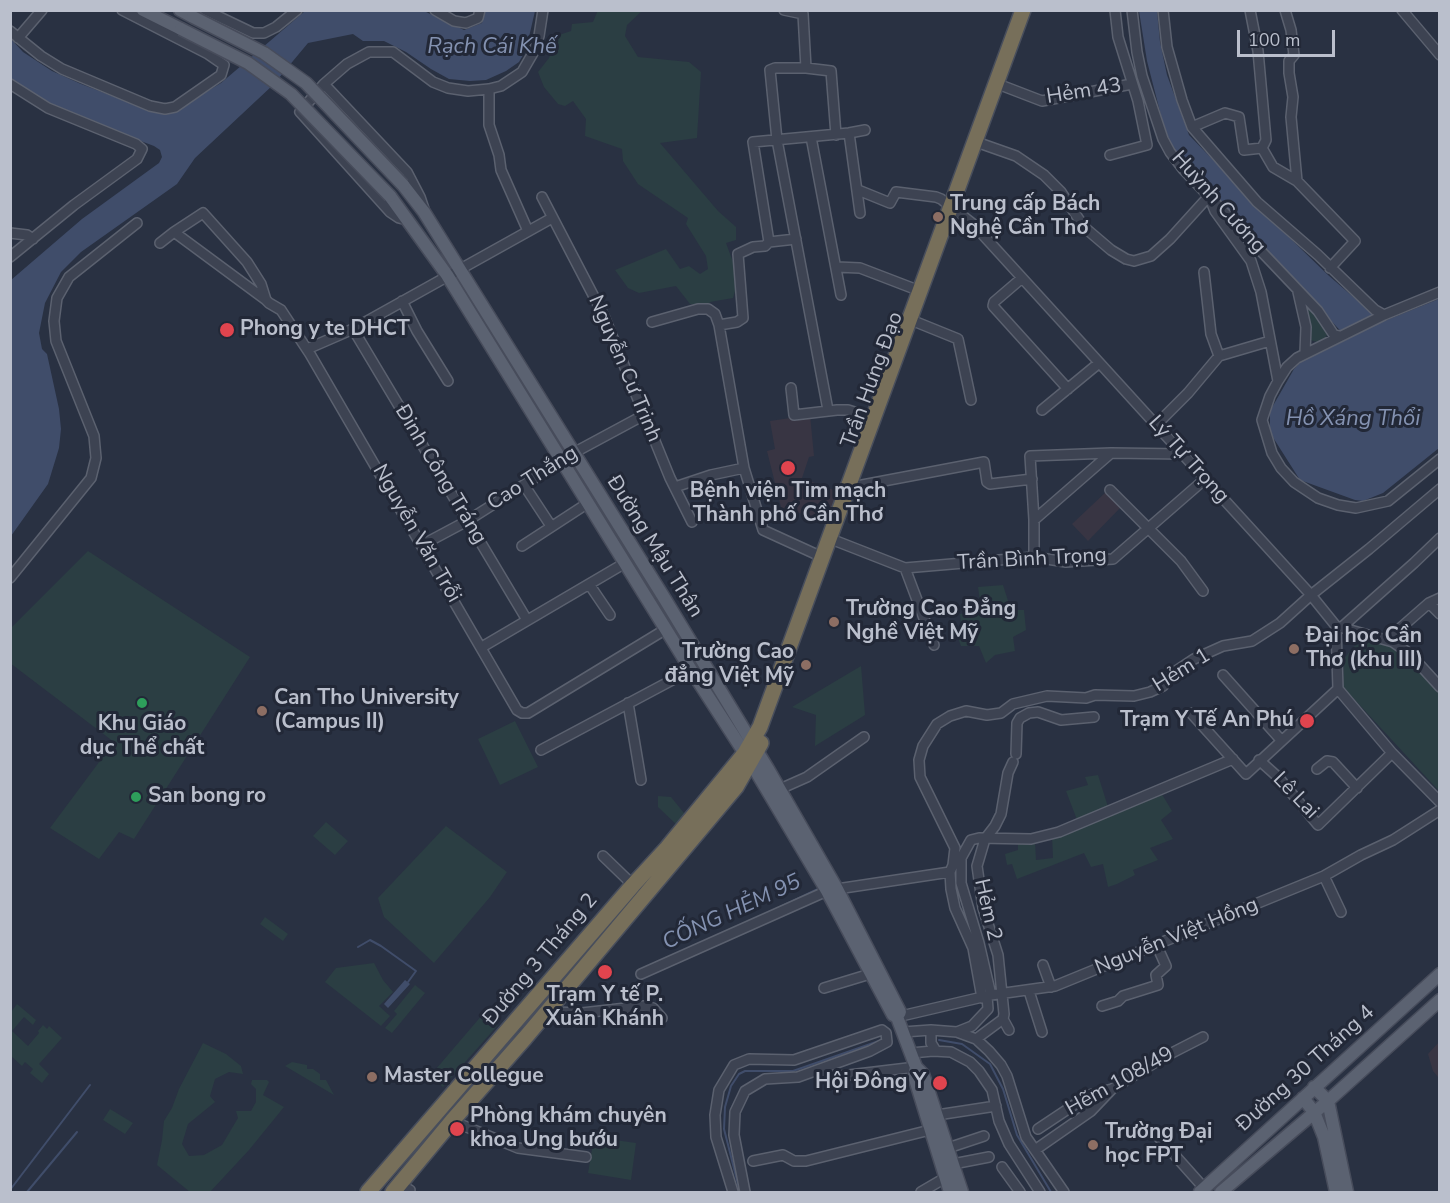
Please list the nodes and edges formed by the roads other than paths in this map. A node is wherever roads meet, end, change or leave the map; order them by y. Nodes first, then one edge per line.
1 (122, 10) edge
2 (143, 10) edge
3 (180, 10) edge
4 (206, 10) edge
5 (297, 10) edge
6 (435, 10) edge
7 (480, 10) edge
8 (543, 10) edge
9 (784, 10) edge
10 (1023, 10) edge
11 (1031, 10) edge
12 (1115, 10) edge
13 (1132, 10) edge
14 (1163, 10) edge
15 (1250, 10) edge
16 (1285, 10) edge
17 (1402, 10) edge
18 (45, 11) edge
19 (10, 31) edge
20 (18, 38) junction
21 (1440, 55) edge
22 (806, 69) junction
23 (10, 84) edge
24 (324, 84) junction
25 (1132, 84) junction
26 (1000, 85) junction
27 (489, 90) junction
28 (1192, 127) junction
29 (865, 130) dead end
30 (849, 133) junction
31 (836, 135) junction
32 (811, 137) junction
33 (777, 140) junction
34 (982, 144) junction
35 (1262, 148) junction
36 (1110, 155) dead end
37 (1297, 181) junction
38 (858, 190) junction
39 (1209, 196) junction
40 (542, 197) dead end
41 (954, 210) junction
42 (424, 212) junction
43 (860, 213) dead end
44 (552, 218) junction
45 (407, 220) junction
46 (137, 223) dead end
47 (528, 231) junction
48 (174, 232) junction
49 (10, 233) edge
50 (33, 239) junction
51 (796, 239) junction
52 (769, 242) junction
53 (160, 243) dead end
54 (10, 257) edge
55 (837, 267) junction
56 (459, 268) junction
57 (1330, 268) junction
58 (1204, 272) dead end
59 (447, 275) junction
60 (1022, 278) junction
61 (1297, 290) junction
62 (920, 291) junction
63 (1440, 292) edge
64 (841, 296) dead end
65 (266, 300) junction
66 (402, 301) junction
67 (1382, 316) junction
68 (652, 322) dead end
69 (916, 322) junction
70 (719, 325) junction
71 (352, 329) junction
72 (1340, 336) junction
73 (1270, 341) junction
74 (307, 349) junction
75 (1305, 353) junction
76 (1219, 356) junction
77 (1099, 363) junction
78 (448, 381) dead end
79 (1278, 381) junction
80 (792, 388) dead end
81 (1068, 389) junction
82 (971, 400) dead end
83 (828, 410) junction
84 (1042, 410) dead end
85 (644, 415) junction
86 (873, 418) junction
87 (1156, 425) junction
88 (573, 453) junction
89 (1111, 453) junction
90 (1183, 454) junction
91 (561, 460) junction
92 (1439, 461) edge
93 (744, 468) junction
94 (1205, 478) junction
95 (1032, 479) junction
96 (524, 485) junction
97 (857, 486) junction
98 (675, 487) junction
99 (1440, 489) edge
100 (1110, 490) dead end
101 (588, 503) junction
102 (1034, 520) junction
103 (467, 521) junction
104 (692, 522) dead end
105 (551, 526) junction
106 (1148, 528) junction
107 (1440, 538) edge
108 (836, 542) junction
109 (422, 545) junction
110 (522, 546) dead end
111 (822, 557) junction
112 (1034, 557) junction
113 (625, 563) junction
114 (905, 568) junction
115 (10, 578) edge
116 (589, 584) junction
117 (1203, 591) dead end
118 (1311, 595) junction
119 (663, 596) junction
120 (1440, 598) edge
121 (650, 603) junction
122 (1430, 603) junction
123 (1440, 614) edge
124 (610, 615) dead end
125 (527, 620) junction
126 (1340, 626) junction
127 (666, 630) junction
128 (1393, 642) junction
129 (934, 645) dead end
130 (482, 647) junction
131 (691, 670) junction
132 (1223, 675) dead end
133 (1440, 687) edge
134 (1338, 689) junction
135 (628, 703) junction
136 (1191, 713) dead end
137 (1094, 717) dead end
138 (864, 737) dead end
139 (1281, 740) junction
140 (541, 750) dead end
141 (751, 753) junction
142 (1392, 753) junction
143 (1233, 759) junction
144 (1259, 760) junction
145 (1317, 769) dead end
146 (641, 780) dead end
147 (1357, 788) junction
148 (780, 789) junction
149 (1440, 802) edge
150 (1440, 810) edge
151 (984, 839) junction
152 (603, 856) dead end
153 (950, 872) junction
154 (1324, 876) junction
155 (633, 885) junction
156 (832, 890) junction
157 (1341, 912) dead end
158 (1156, 946) junction
159 (1043, 965) dead end
160 (641, 974) dead end
161 (870, 974) junction
162 (1440, 974) edge
163 (1051, 987) junction
164 (824, 988) dead end
165 (1029, 991) junction
166 (1003, 994) junction
167 (987, 996) junction
168 (1440, 1000) edge
169 (1102, 1006) dead end
170 (549, 1010) junction
171 (662, 1018) dead end
172 (1003, 1019) junction
173 (506, 1026) junction
174 (900, 1026) junction
175 (882, 1030) junction
176 (931, 1030) junction
177 (1009, 1030) dead end
178 (957, 1032) junction
179 (1041, 1032) dead end
180 (1203, 1037) dead end
181 (525, 1038) junction
182 (976, 1040) junction
183 (887, 1042) junction
184 (936, 1051) junction
185 (911, 1053) junction
186 (916, 1067) junction
187 (816, 1071) junction
188 (1314, 1087) junction
189 (1112, 1089) junction
190 (1303, 1098) junction
191 (1328, 1101) junction
192 (996, 1107) junction
193 (1314, 1112) junction
194 (937, 1115) junction
195 (452, 1121) junction
196 (1038, 1129) dead end
197 (930, 1130) junction
198 (1155, 1133) dead end
199 (984, 1136) dead end
200 (948, 1148) junction
201 (1035, 1150) junction
202 (989, 1156) dead end
203 (586, 1157) dead end
204 (753, 1161) dead end
205 (953, 1164) junction
206 (1002, 1167) dead end
207 (945, 1178) junction
208 (405, 1190) edge
209 (1202, 1190) edge
210 (368, 1192) edge
211 (733, 1192) edge
212 (745, 1192) edge
213 (921, 1192) edge
214 (950, 1192) edge
215 (962, 1192) edge
216 (1020, 1192) edge
217 (1040, 1192) edge
218 (1064, 1192) edge
219 (1221, 1192) edge
220 (1336, 1192) edge
221 (1347, 1192) edge

1 - 20 street
2 - 45 main road, Đường Mậu Thân, bridge
3 - 42 main road, Đường Mậu Thân, bridge
4 - 5 street
6 - 7 street
8 - 27 street
9 - 22 street
10 - 26 highway, Trần Hưng Đạo
11 - 26 highway, Trần Hưng Đạo
12 - 25 street
13 - 39 street, Huỳnh Cương
14 - 28 street, Huỳnh Cương
15 - 35 street
16 - 37 street
17 - 21 street
18 - 20 street
19 - 20 street
22 - 31 street
22 - 33 street
23 - 50 street
24 - 27 street
24 - 42 street
24 - 45 street
25 - 26 street, Hẻm 43
25 - 36 street
26 - 34 highway, Trần Hưng Đạo
26 - 41 highway, Trần Hưng Đạo
27 - 47 street
28 - 35 street
28 - 57 street, Huỳnh Cương
29 - 30 street
30 - 31 street
30 - 38 street
31 - 32 street
32 - 33 street
32 - 55 street
33 - 51 street
33 - 52 street
34 - 39 street
34 - 41 highway, Trần Hưng Đạo
35 - 37 street
37 - 57 street
38 - 41 street, Lý Tự Trọng
38 - 43 street
39 - 61 street, Huỳnh Cương
39 - 73 street
40 - 44 street, Nguyễn Cư Trinh
41 - 60 street, Lý Tự Trọng
41 - 62 highway, Trần Hưng Đạo
41 - 69 highway, Trần Hưng Đạo
42 - 56 main road, Đường Mậu Thân
44 - 47 street
44 - 85 street, Nguyễn Cư Trinh
45 - 59 main road, Đường Mậu Thân
46 - 115 street
47 - 56 street
48 - 53 street, Nguyễn Văn Trỗi
48 - 65 street, Nguyễn Văn Trỗi
48 - 65 street, Nguyễn Văn Trỗi
49 - 50 street
50 - 54 street
51 - 52 street
51 - 83 street
52 - 70 street
55 - 62 street
55 - 64 street
56 - 59 street
56 - 88 main road, Đường Mậu Thân
57 - 67 street, Huỳnh Cương
58 - 76 street
59 - 66 street
59 - 91 main road, Đường Mậu Thân
60 - 77 street, Lý Tự Trọng
60 - 81 street
61 - 72 street, Huỳnh Cương
61 - 75 street
62 - 86 highway, Trần Hưng Đạo
63 - 67 street
65 - 74 street, Nguyễn Văn Trỗi
66 - 71 street
66 - 78 street
67 - 72 street
68 - 70 street
69 - 82 street
69 - 97 highway, Trần Hưng Đạo
70 - 93 street
71 - 74 street
71 - 103 street, Đinh Công Tráng
72 - 75 street
73 - 76 street
73 - 79 street
74 - 109 street, Nguyễn Văn Trỗi
75 - 79 street
76 - 87 street
77 - 81 street
77 - 87 street, Lý Tự Trọng
79 - 92 street
80 - 83 street
81 - 84 street
83 - 86 street
85 - 88 street, Cao Thắng
85 - 98 street, Nguyễn Cư Trinh
86 - 111 highway, Trần Hưng Đạo
87 - 90 street, Lý Tự Trọng
88 - 91 street, Cao Thắng
88 - 119 main road, Đường Mậu Thân
89 - 90 street
89 - 95 street
89 - 102 street
90 - 94 street, Lý Tự Trọng
91 - 96 street, Cao Thắng
91 - 101 main road, Đường Mậu Thân
93 - 98 street
93 - 111 street
94 - 106 street, Trần Bình Trọng
94 - 118 street, Lý Tự Trọng
95 - 97 street
95 - 102 street
96 - 103 street, Cao Thắng
96 - 105 street
97 - 108 highway, Trần Hưng Đạo
98 - 104 street, Nguyễn Cư Trinh
99 - 118 street, Hẻm 1
100 - 106 street
101 - 105 street
101 - 113 main road, Đường Mậu Thân
102 - 112 street
103 - 109 street, Cao Thắng
103 - 125 street, Đinh Công Tráng
105 - 110 street
106 - 112 street, Trần Bình Trọng
106 - 117 street
107 - 126 street
108 - 114 street, Trần Bình Trọng
108 - 141 highway, Trần Hưng Đạo
109 - 130 street, Nguyễn Văn Trỗi
111 - 141 highway, Trần Hưng Đạo
112 - 114 street, Trần Bình Trọng
113 - 116 street
113 - 121 main road, Đường Mậu Thân
114 - 129 street
116 - 124 street
116 - 125 street
118 - 126 street, Lý Tự Trọng
118 - 153 street, Hẻm 1
119 - 121 main road
119 - 141 main road, Đường Mậu Thân
120 - 122 street
121 - 127 main road, Đường Mậu Thân
122 - 123 street
122 - 128 street
125 - 130 street
126 - 128 street
126 - 134 street
127 - 130 street, Nguyễn Văn Trỗi
127 - 131 main road, Đường Mậu Thân
128 - 133 street
131 - 135 street
131 - 141 main road, Đường Mậu Thân
132 - 139 street
134 - 139 street, Lê Lai
134 - 142 street
135 - 140 street
135 - 146 street
136 - 143 street, Lê Lai
137 - 151 street, Hẻm 2
138 - 148 street
139 - 144 street, Lê Lai
141 - 148 main road, Đường Mậu Thân
141 - 155 highway, Đường 3 Tháng 2
141 - 156 main road, Đường Mậu Thân
141 - 170 highway, Đường 3 Tháng 2
142 - 147 street, Lê Lai
142 - 149 street
143 - 144 street, Lê Lai
143 - 151 street
144 - 147 street, Lê Lai
145 - 147 street, Lê Lai
148 - 156 main road, Đường Mậu Thân
150 - 154 street, Nguyễn Việt Hồng
151 - 166 street, Hẻm 2
151 - 167 street
152 - 155 street
153 - 156 street
153 - 167 street, Hẻm 1
154 - 157 street
154 - 158 street, Nguyễn Việt Hồng
155 - 173 highway, Đường 3 Tháng 2
156 - 160 street
156 - 161 main road, Đường Mậu Thân
156 - 174 main road, Đường Mậu Thân
158 - 163 street, Nguyễn Việt Hồng
158 - 169 street
159 - 163 street
161 - 164 street
161 - 174 main road, Đường Mậu Thân
162 - 188 main road, Đường 30 Tháng 4
163 - 165 street, Nguyễn Việt Hồng
165 - 166 street, Nguyễn Việt Hồng
165 - 179 street
166 - 167 street, Nguyễn Việt Hồng
166 - 172 street
167 - 174 street, Nguyễn Việt Hồng
167 - 178 street
168 - 191 main road, Đường 30 Tháng 4
170 - 171 street
170 - 181 highway, Đường 3 Tháng 2
172 - 177 street
172 - 182 street
173 - 181 main road
173 - 210 highway, Đường 3 Tháng 2
174 - 175 street
174 - 176 street
174 - 183 street
174 - 185 main road, Đường Mậu Thân
175 - 183 street
175 - 211 street
176 - 178 street
176 - 184 street
178 - 182 street
180 - 189 street, Hẽm 108/49
181 - 195 highway, Đường 3 Tháng 2
182 - 201 street
183 - 187 street
184 - 185 street
184 - 192 street
185 - 186 main road, Đường Mậu Thân
186 - 187 street
186 - 194 main road, Đường Mậu Thân
186 - 197 main road, Đường Mậu Thân
187 - 212 street
188 - 190 main road, Đường 30 Tháng 4
188 - 191 main road
189 - 196 street, Hẽm 108/49
189 - 201 street
190 - 193 main road
190 - 209 main road, Đường 30 Tháng 4
191 - 193 main road, Đường 30 Tháng 4
191 - 221 main road
192 - 194 street
192 - 217 street
193 - 219 main road, Đường 30 Tháng 4
193 - 220 main road
194 - 200 main road, Đường Mậu Thân
195 - 203 street
195 - 208 highway, Đường 3 Tháng 2
197 - 204 street
197 - 207 main road, Đường Mậu Thân
198 - 209 street
199 - 200 street
200 - 205 main road, Đường Mậu Thân
201 - 218 street
202 - 205 street
205 - 215 main road, Đường Mậu Thân
206 - 216 street
207 - 213 street
207 - 214 main road, Đường Mậu Thân

